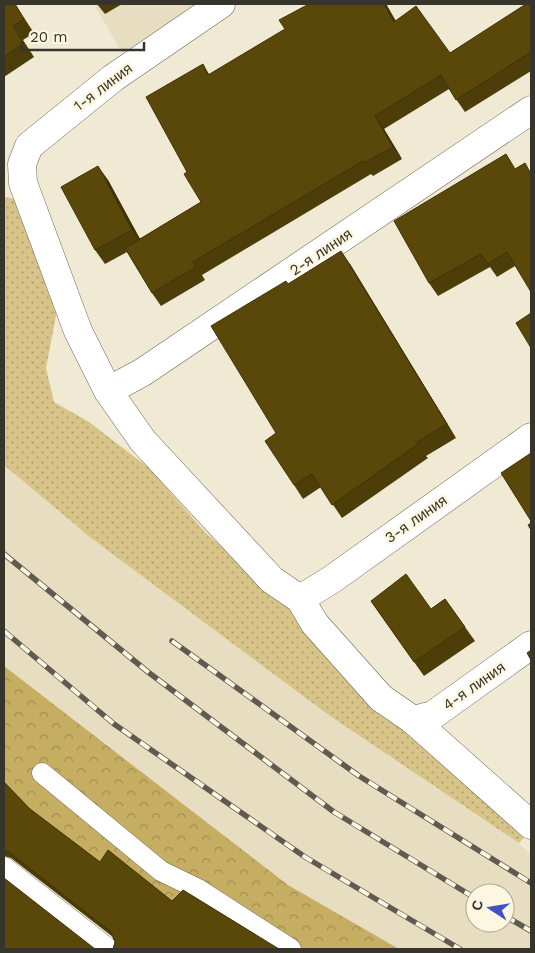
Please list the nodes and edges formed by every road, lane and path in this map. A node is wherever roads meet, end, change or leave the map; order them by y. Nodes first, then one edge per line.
1 (220, 4) edge
2 (531, 110) edge
3 (108, 391) junction
4 (531, 437) edge
5 (300, 599) junction
6 (531, 645) edge
7 (413, 720) junction
8 (42, 773) dead end
9 (531, 825) edge
10 (4, 867) edge
11 (109, 949) edge
12 (291, 949) edge

1 - 3 street, 1-я линия
2 - 3 street, 2-я линия
3 - 5 street
4 - 5 street, 3-я линия
5 - 7 street
6 - 7 street, 4-я линия
7 - 9 street
8 - 12 lane
10 - 11 lane

